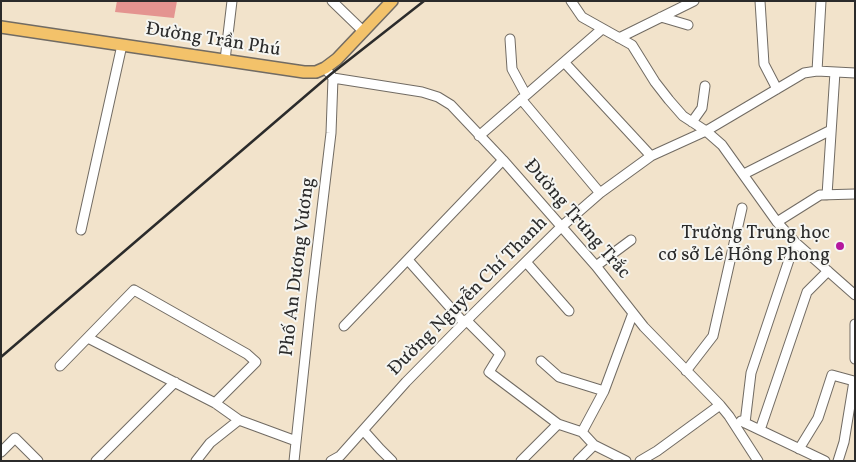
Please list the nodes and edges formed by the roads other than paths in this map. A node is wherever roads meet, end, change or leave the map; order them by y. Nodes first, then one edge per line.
1 (232, 1) edge
2 (332, 1) edge
3 (392, 1) edge
4 (571, 1) edge
5 (760, 1) edge
6 (821, 1) edge
7 (690, 2) edge
8 (661, 17) junction
9 (688, 25) dead end
10 (1, 27) edge
11 (602, 29) junction
12 (363, 31) junction
13 (619, 38) junction
14 (510, 39) dead end
15 (122, 45) junction
16 (225, 60) junction
17 (564, 62) junction
18 (817, 71) junction
19 (834, 72) junction
20 (329, 73) junction
21 (855, 73) edge
22 (705, 86) dead end
23 (777, 89) junction
24 (524, 97) junction
25 (692, 122) junction
26 (831, 130) junction
27 (706, 132) junction
28 (479, 136) junction
29 (651, 156) junction
30 (503, 160) junction
31 (744, 174) junction
32 (600, 193) junction
33 (855, 194) edge
34 (828, 195) junction
35 (742, 208) dead end
36 (777, 222) junction
37 (561, 227) junction
38 (81, 230) dead end
39 (631, 240) dead end
40 (795, 242) junction
41 (408, 260) junction
42 (526, 262) junction
43 (596, 266) junction
44 (828, 271) junction
45 (855, 295) edge
46 (569, 311) dead end
47 (633, 313) junction
48 (465, 321) junction
49 (855, 324) edge
50 (344, 326) dead end
51 (88, 338) junction
52 (855, 359) edge
53 (541, 361) dead end
54 (60, 366) dead end
55 (686, 371) junction
56 (175, 382) junction
57 (604, 391) junction
58 (215, 403) junction
59 (720, 405) junction
60 (729, 416) junction
61 (239, 420) junction
62 (745, 423) junction
63 (558, 424) junction
64 (363, 430) junction
65 (760, 430) junction
66 (582, 432) junction
67 (296, 441) junction
68 (594, 445) junction
69 (799, 449) junction
70 (1, 452) edge
71 (38, 461) edge
72 (96, 461) edge
73 (196, 461) edge
74 (294, 461) edge
75 (330, 461) edge
76 (392, 461) edge
77 (521, 461) edge
78 (578, 461) edge
79 (626, 461) edge
80 (640, 461) edge
81 (758, 461) edge
82 (826, 461) edge
83 (838, 461) edge

1 - 16 street
2 - 12 street
3 - 12 main road
4 - 11 street
5 - 23 street
6 - 18 street
7 - 8 street
8 - 9 street
8 - 13 street
10 - 15 main road, Đường Trần Phú
11 - 13 street
11 - 17 street
12 - 20 main road
13 - 25 street
14 - 24 street
15 - 16 main road, Đường Trần Phú
15 - 38 street
16 - 20 main road, Đường Trần Phú
17 - 24 street
17 - 29 street
18 - 19 street, Đường Nguyễn Chí Thanh
18 - 23 street, Đường Nguyễn Chí Thanh
19 - 21 street, Đường Nguyễn Chí Thanh
19 - 26 street
20 - 28 street, Đường Trưng Trắc
20 - 67 street, Phố An Dương Vương
22 - 25 street
23 - 27 street, Đường Nguyễn Chí Thanh
24 - 28 street
24 - 32 street
25 - 27 street
26 - 31 street
26 - 34 street
27 - 29 street, Đường Nguyễn Chí Thanh
27 - 31 street
28 - 30 street, Đường Trưng Trắc
29 - 32 street, Đường Nguyễn Chí Thanh
30 - 37 street, Đường Trưng Trắc
30 - 41 street
31 - 36 street
32 - 37 street, Đường Nguyễn Chí Thanh
33 - 34 street
34 - 36 street
35 - 55 street
36 - 40 street
37 - 42 street, Đường Nguyễn Chí Thanh
37 - 43 street, Đường Trưng Trắc
39 - 43 street
40 - 44 street
40 - 62 street
41 - 48 street
41 - 50 street
42 - 46 street
42 - 48 street, Đường Nguyễn Chí Thanh
43 - 47 street, Đường Trưng Trắc
44 - 45 street
44 - 65 street
47 - 55 street, Đường Trưng Trắc
47 - 57 street
48 - 63 street
48 - 64 street, Đường Nguyễn Chí Thanh
49 - 52 street
51 - 54 street
51 - 56 street
51 - 58 street
53 - 57 street
55 - 59 street, Đường Trưng Trắc
56 - 58 street
56 - 72 street
57 - 66 street
58 - 61 street
59 - 60 street, Đường Trưng Trắc
59 - 80 street
60 - 62 street
60 - 81 street, Đường Trưng Trắc
61 - 67 street
61 - 73 street
62 - 65 street
63 - 66 street
63 - 77 street
64 - 75 street, Đường Nguyễn Chí Thanh
64 - 76 street
65 - 69 street
66 - 68 street
67 - 74 street, Phố An Dương Vương
68 - 78 street
68 - 79 street
69 - 82 street
69 - 83 street
70 - 71 street

